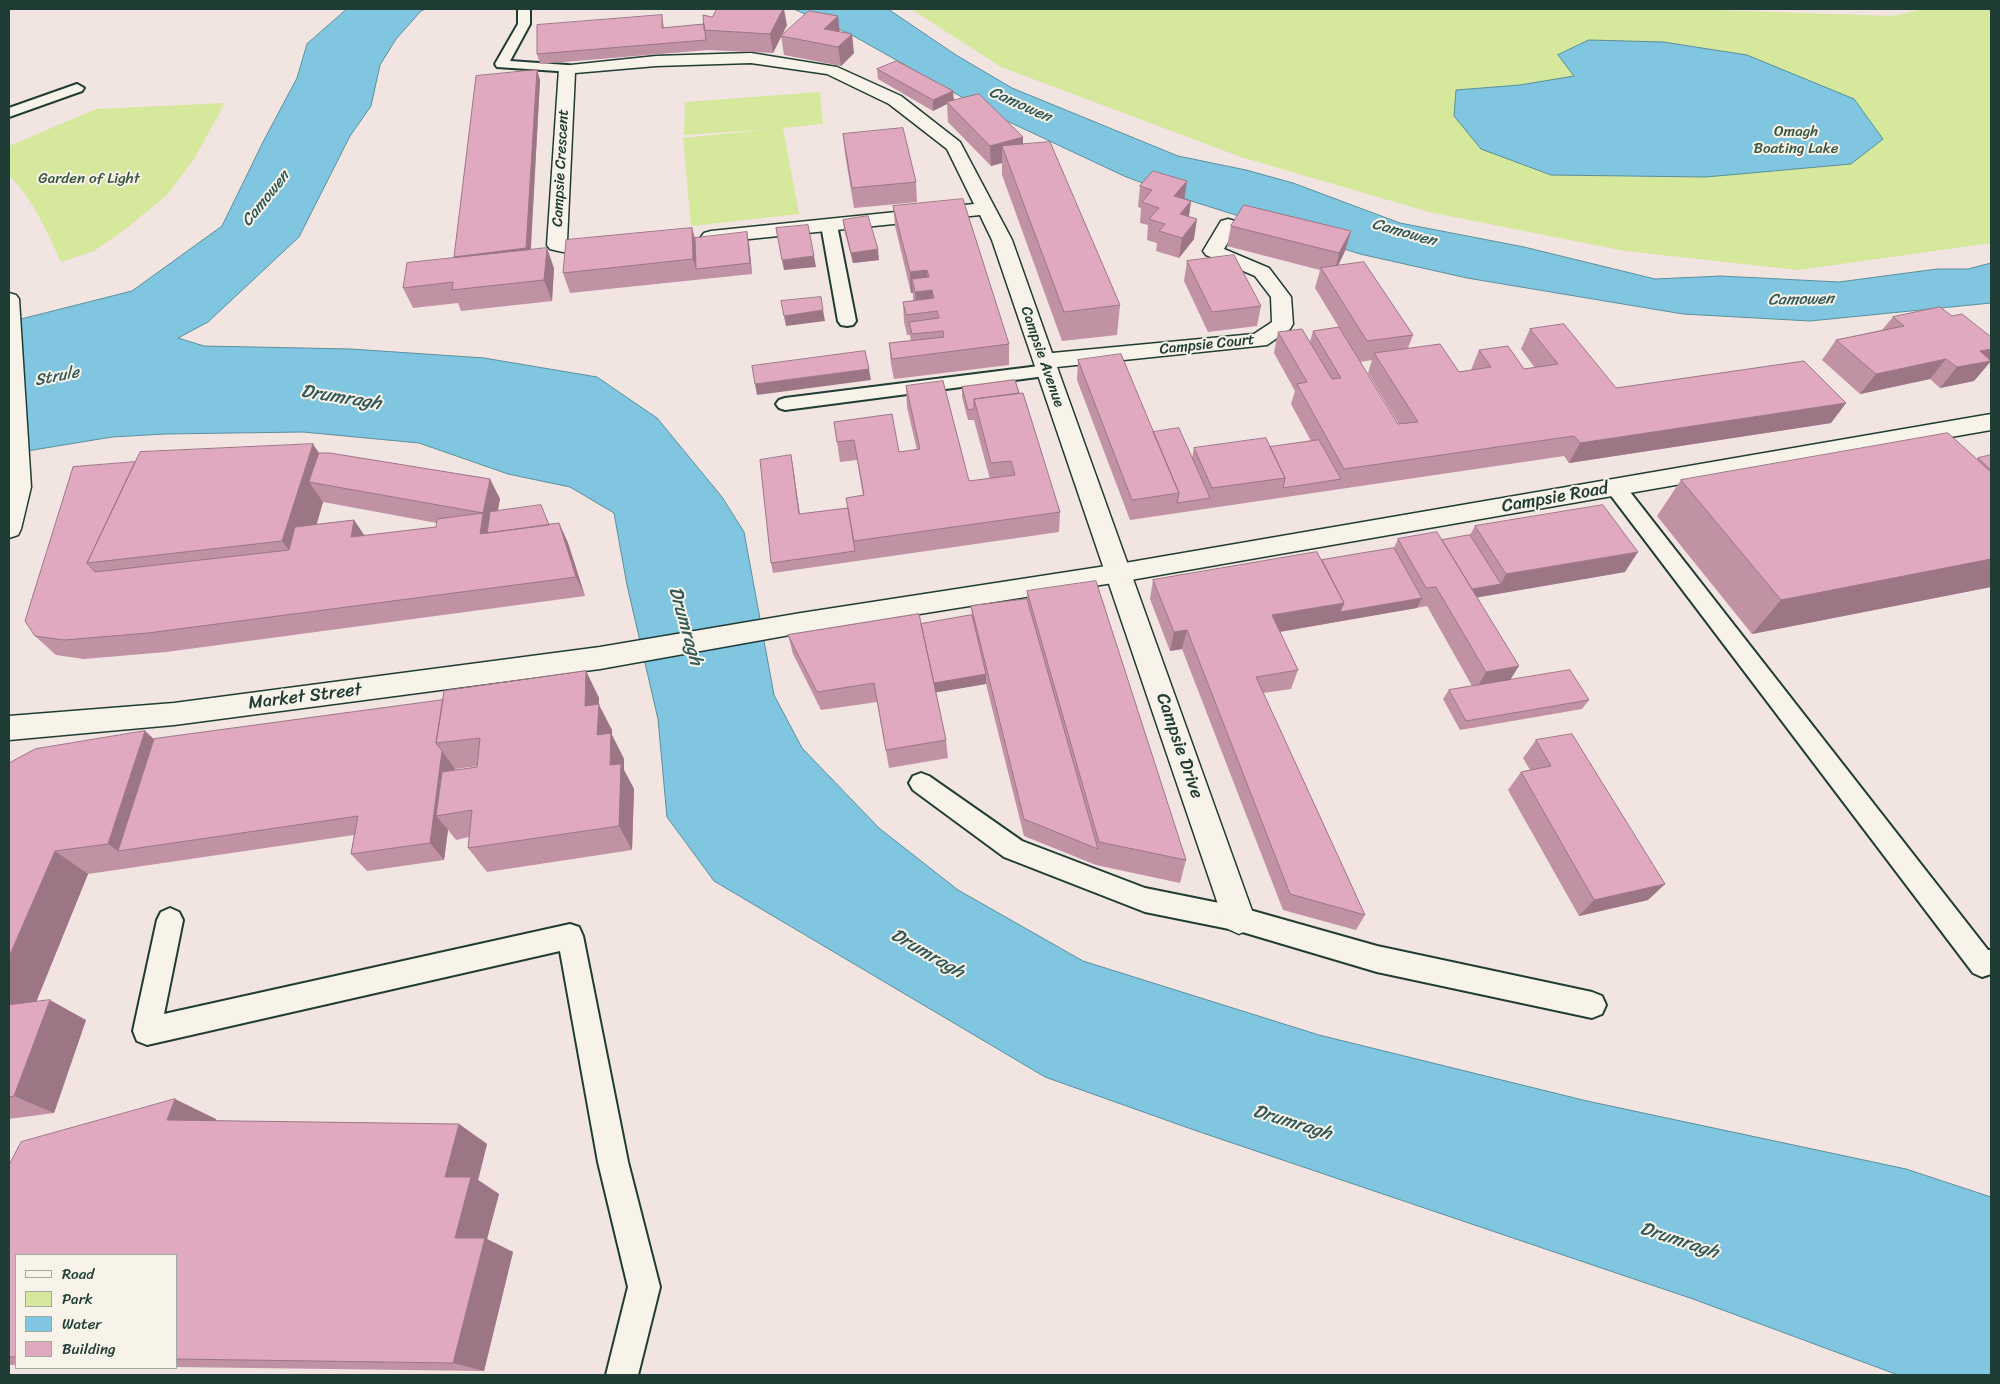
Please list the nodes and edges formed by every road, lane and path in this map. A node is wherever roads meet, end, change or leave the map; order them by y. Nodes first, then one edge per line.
1 (524, 9) edge
2 (567, 69) junction
3 (77, 88) dead end
4 (9, 113) edge
5 (986, 210) junction
6 (1228, 224) dead end
7 (829, 225) junction
8 (694, 239) edge
9 (618, 246) edge
10 (10, 301) edge
11 (846, 321) dead end
12 (1046, 366) junction
13 (785, 404) dead end
14 (1991, 422) edge
15 (1616, 488) junction
16 (9, 529) edge
17 (1119, 573) junction
18 (801, 623) joint
19 (9, 728) edge
20 (920, 783) dead end
21 (1239, 919) junction
22 (170, 920) dead end
23 (1991, 962) edge
24 (1592, 1005) dead end
25 (622, 1375) edge

1 - 2 lane
2 - 5 street, Campsie Avenue
2 - 9 street, Campsie Crescent
3 - 4 lane
5 - 7 street
5 - 12 street, Campsie Avenue
6 - 12 street, Campsie Court
7 - 8 street
7 - 11 lane
10 - 16 street
12 - 13 lane
12 - 17 street, Campsie Avenue
14 - 15 street, Campsie Road
15 - 17 street, Campsie Road
15 - 23 lane
17 - 18 street, Campsie Road
17 - 21 street, Campsie Drive
18 - 19 street, Market Street
20 - 21 lane
21 - 24 lane
22 - 25 lane

